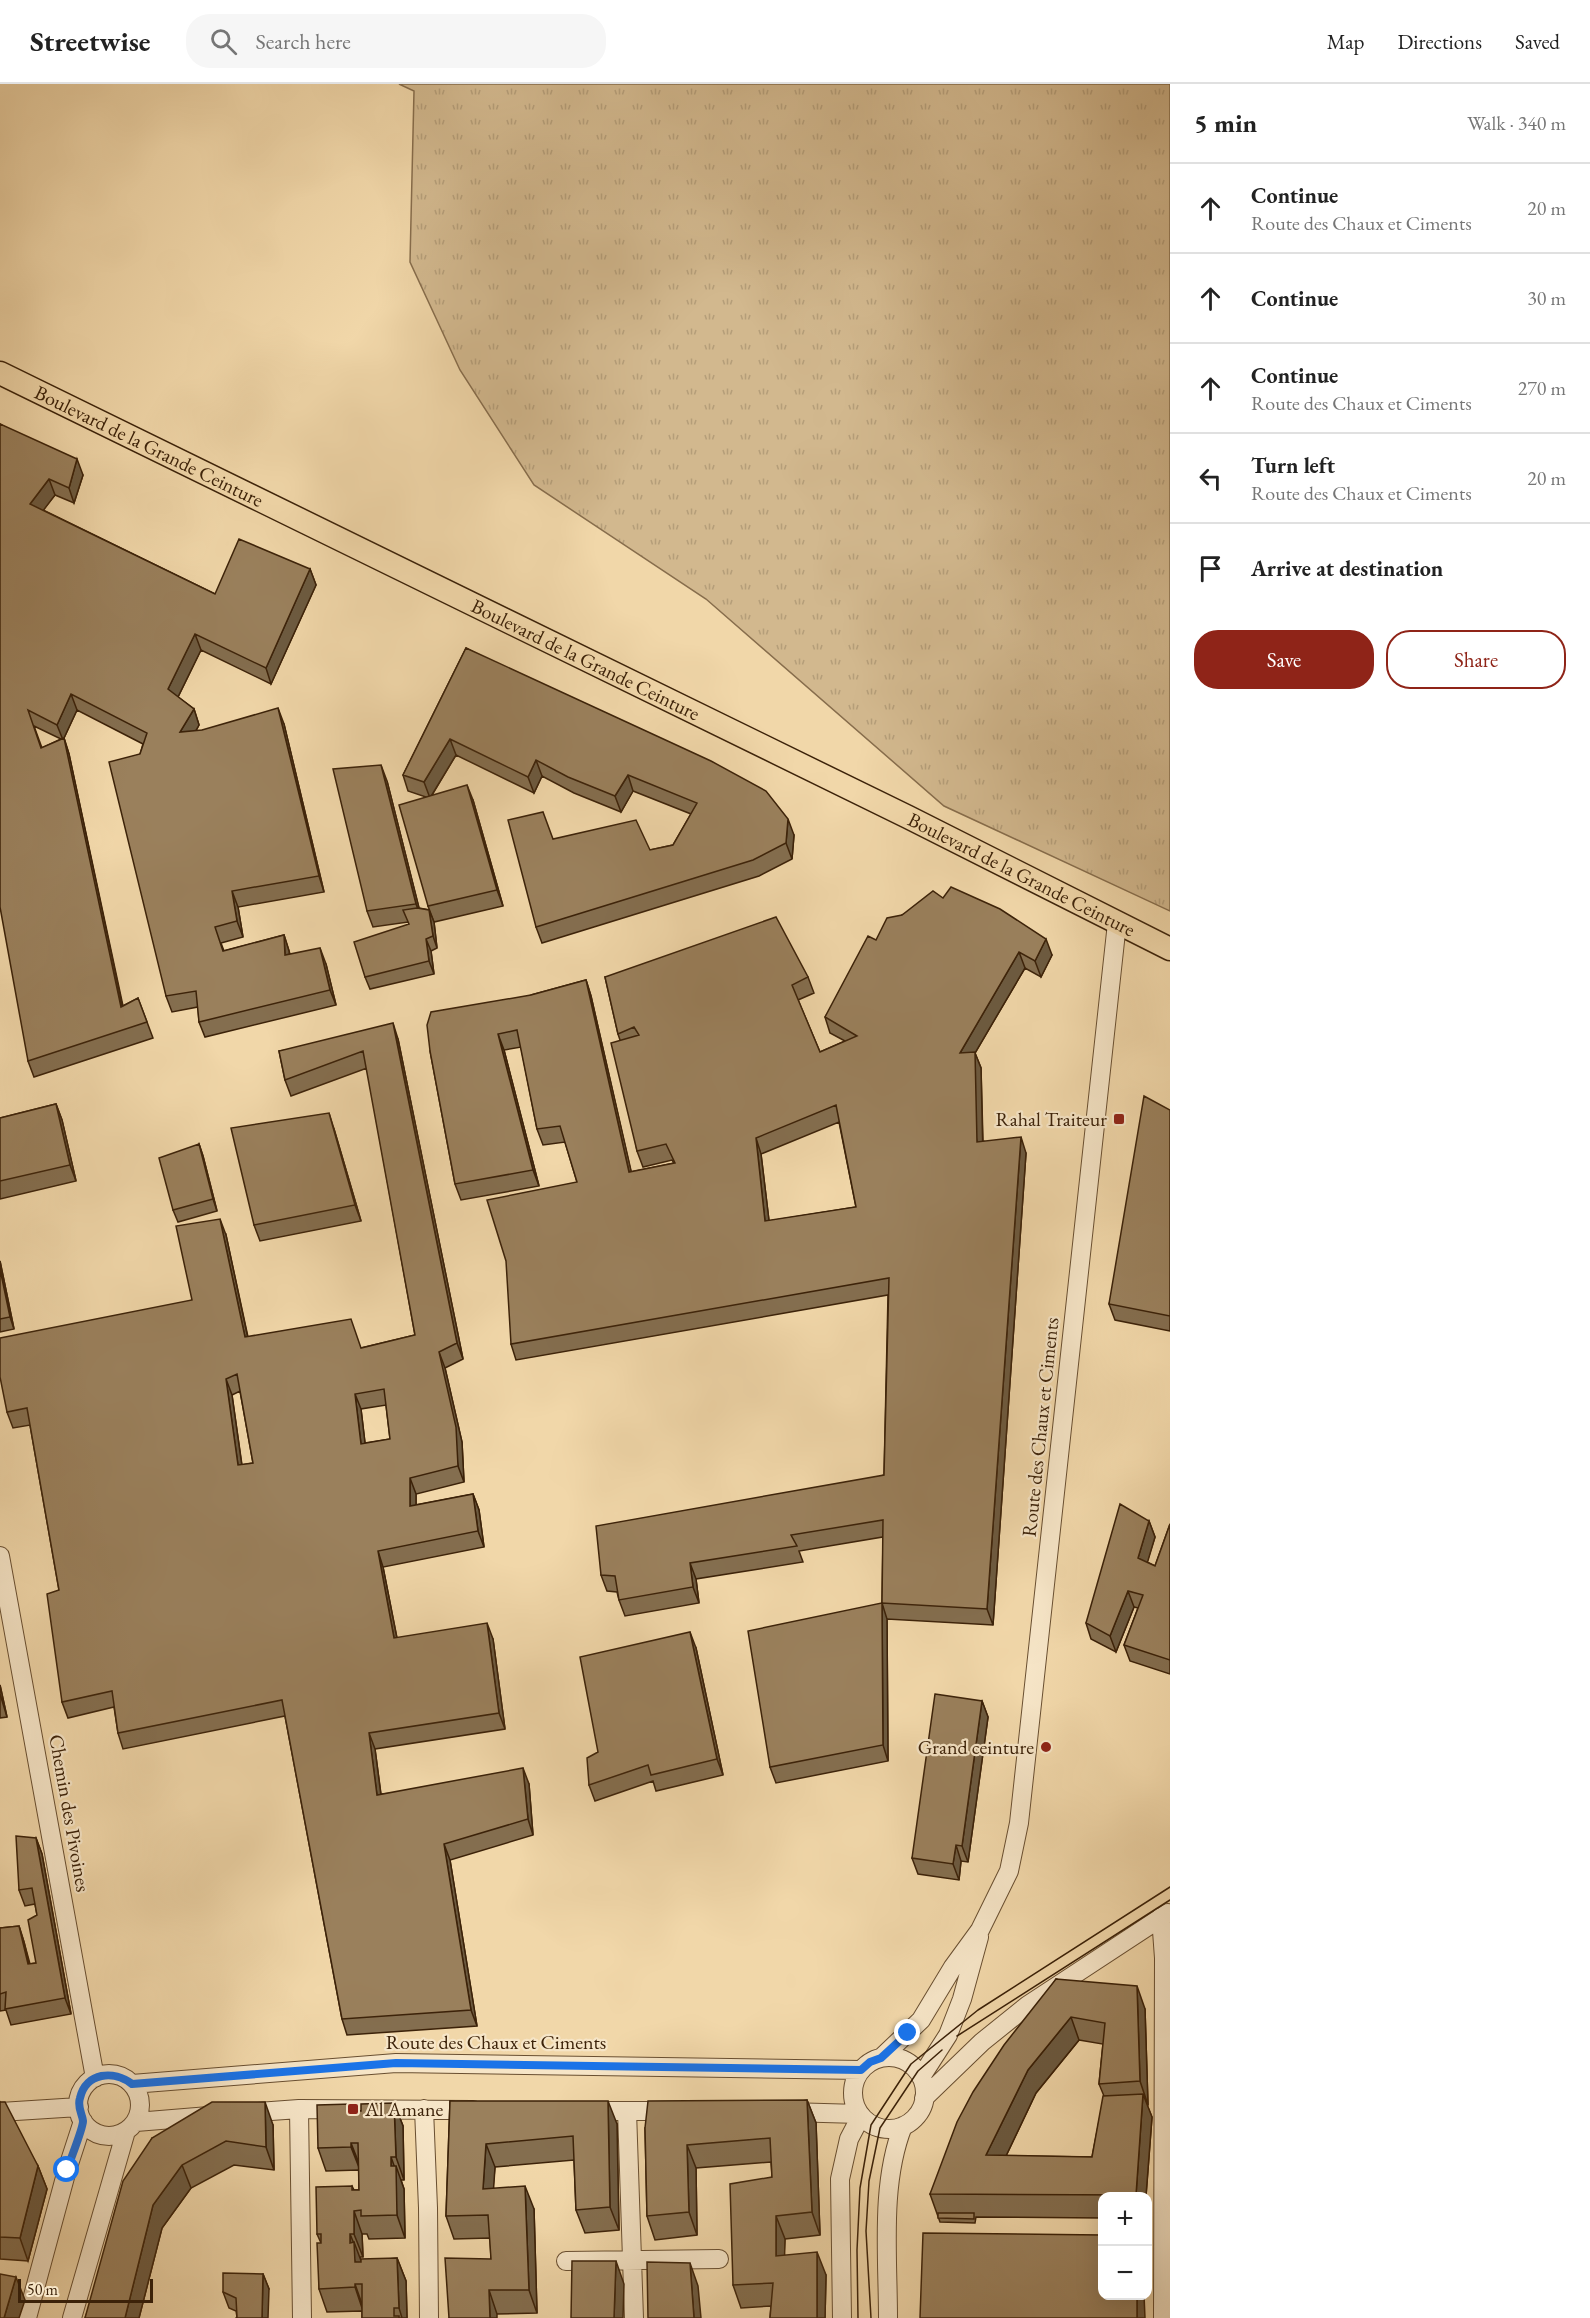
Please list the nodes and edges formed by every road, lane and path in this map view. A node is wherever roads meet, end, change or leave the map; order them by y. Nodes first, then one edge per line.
1 (0, 373) edge
2 (1117, 923) junction
3 (1170, 950) edge
4 (0, 1556) edge
5 (1166, 1914) edge
6 (981, 1929) junction
7 (881, 2058) junction
8 (861, 2070) junction
9 (921, 2077) junction
10 (96, 2078) junction
11 (132, 2084) junction
12 (924, 2098) junction
13 (299, 2109) junction
14 (424, 2109) junction
15 (494, 2110) edge
16 (575, 2111) edge
17 (627, 2111) junction
18 (687, 2111) edge
19 (0, 2112) edge
20 (770, 2112) edge
21 (81, 2114) junction
22 (860, 2115) junction
23 (131, 2126) junction
24 (903, 2126) junction
25 (633, 2259) junction
26 (719, 2259) dead end
27 (566, 2261) dead end
28 (14, 2294) edge
29 (32, 2299) junction
30 (27, 2318) edge
31 (72, 2318) edge
32 (302, 2318) edge
33 (429, 2318) edge
34 (634, 2318) edge
35 (842, 2318) edge
36 (888, 2318) edge
37 (1163, 2318) edge

1 - 2 main road, Boulevard de la Grande Ceinture
2 - 3 main road, Boulevard de la Grande Ceinture
2 - 6 street, Route des Chaux et Ciments
4 - 10 street, Chemin des Pivoines
5 - 12 street
5 - 37 street
6 - 7 street, Route des Chaux et Ciments
6 - 9 street, Route des Chaux et Ciments
7 - 8 street
7 - 9 street
8 - 11 street, Route des Chaux et Ciments
8 - 22 street
9 - 12 street
10 - 11 street
10 - 21 street
11 - 23 street
12 - 24 street
13 - 14 street
13 - 23 street
13 - 32 street
14 - 15 street
14 - 33 street
16 - 17 street
17 - 18 street
17 - 25 street
19 - 21 street
20 - 22 street
21 - 23 street
21 - 29 street
22 - 24 street
22 - 35 street
23 - 31 street
24 - 36 street
25 - 26 street
25 - 27 street
25 - 34 street
28 - 29 street
29 - 30 street

